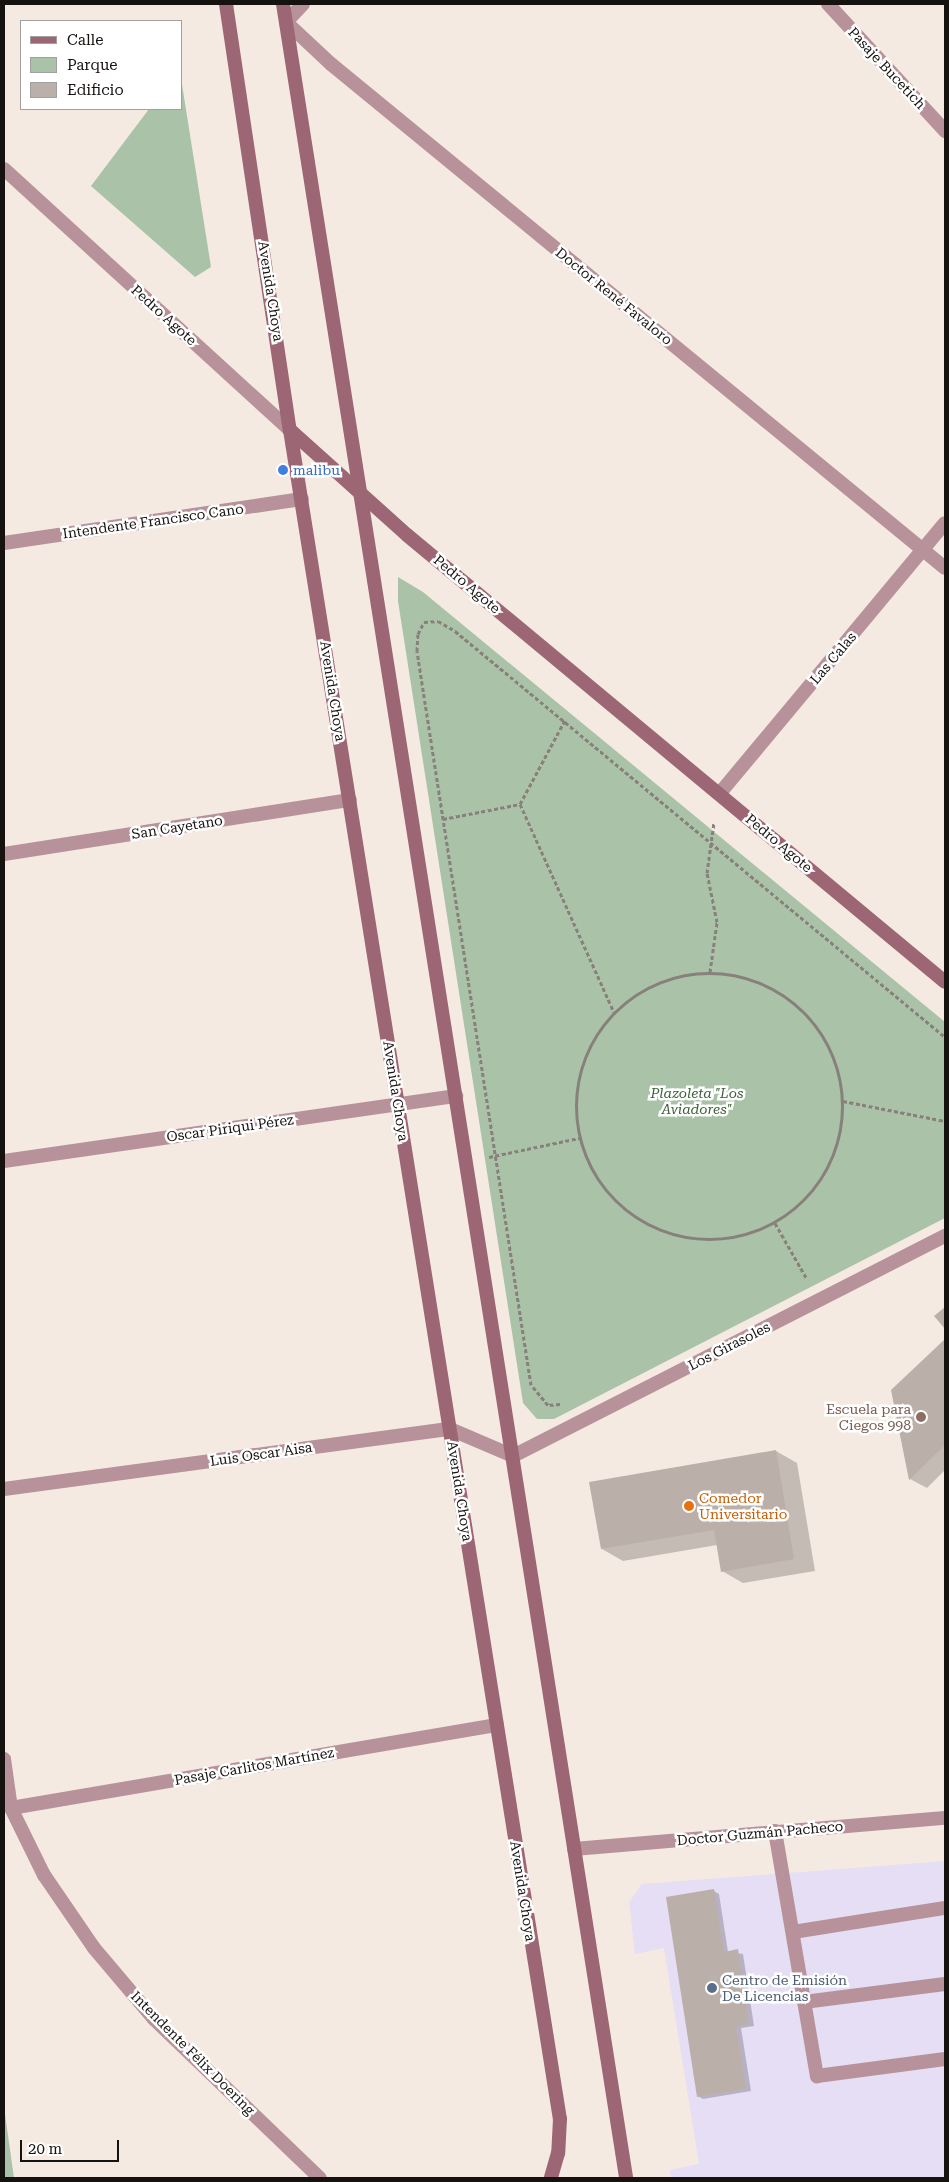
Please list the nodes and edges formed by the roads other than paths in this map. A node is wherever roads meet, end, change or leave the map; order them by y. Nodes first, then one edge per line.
1 (226, 4) edge
2 (283, 4) edge
3 (303, 4) edge
4 (828, 4) edge
5 (286, 22) junction
6 (945, 131) edge
7 (4, 169) edge
8 (290, 430) junction
9 (359, 491) junction
10 (302, 498) junction
11 (945, 523) edge
12 (4, 542) edge
13 (923, 550) junction
14 (945, 568) edge
15 (720, 793) junction
16 (350, 800) junction
17 (4, 854) edge
18 (945, 982) edge
19 (456, 1096) junction
20 (398, 1104) junction
21 (4, 1161) edge
22 (945, 1236) edge
23 (450, 1429) junction
24 (513, 1456) junction
25 (4, 1489) edge
26 (497, 1725) junction
27 (4, 1759) edge
28 (11, 1808) junction
29 (945, 1818) edge
30 (775, 1831) junction
31 (574, 1849) junction
32 (945, 1908) edge
33 (793, 1932) junction
34 (945, 1984) edge
35 (804, 2002) junction
36 (945, 2059) edge
37 (320, 2178) edge
38 (551, 2178) edge
39 (626, 2178) edge

1 - 8 main road, Avenida Choya
2 - 5 main road
3 - 5 street
4 - 6 street, Pasaje Bucetich
5 - 9 main road
5 - 13 street, Doctor René Favaloro
7 - 8 street, Pedro Agote
8 - 9 main road, Pedro Agote
8 - 10 main road, Avenida Choya
9 - 15 main road, Pedro Agote
9 - 19 main road
10 - 12 street, Intendente Francisco Cano
10 - 16 main road, Avenida Choya
11 - 13 street, Las Calas
13 - 14 street, Doctor René Favaloro
13 - 15 street, Las Calas
15 - 18 main road, Pedro Agote
16 - 17 street, San Cayetano
16 - 20 main road, Avenida Choya
19 - 20 street, Oscar Piriqui Pérez
19 - 24 main road
20 - 21 street, Oscar Piriqui Pérez
20 - 23 main road, Avenida Choya
22 - 24 street, Los Girasoles
23 - 24 street
23 - 25 street, Luis Oscar Aisa
23 - 26 main road, Avenida Choya
24 - 31 main road
26 - 28 street, Pasaje Carlitos Martínez
26 - 38 main road, Avenida Choya
27 - 28 street, Intendente Félix Doering
28 - 37 street, Intendente Félix Doering
29 - 30 street, Doctor Guzmán Pacheco
30 - 31 street, Doctor Guzmán Pacheco
30 - 33 street
31 - 39 main road
32 - 33 street
33 - 35 street
34 - 35 street
35 - 36 street

